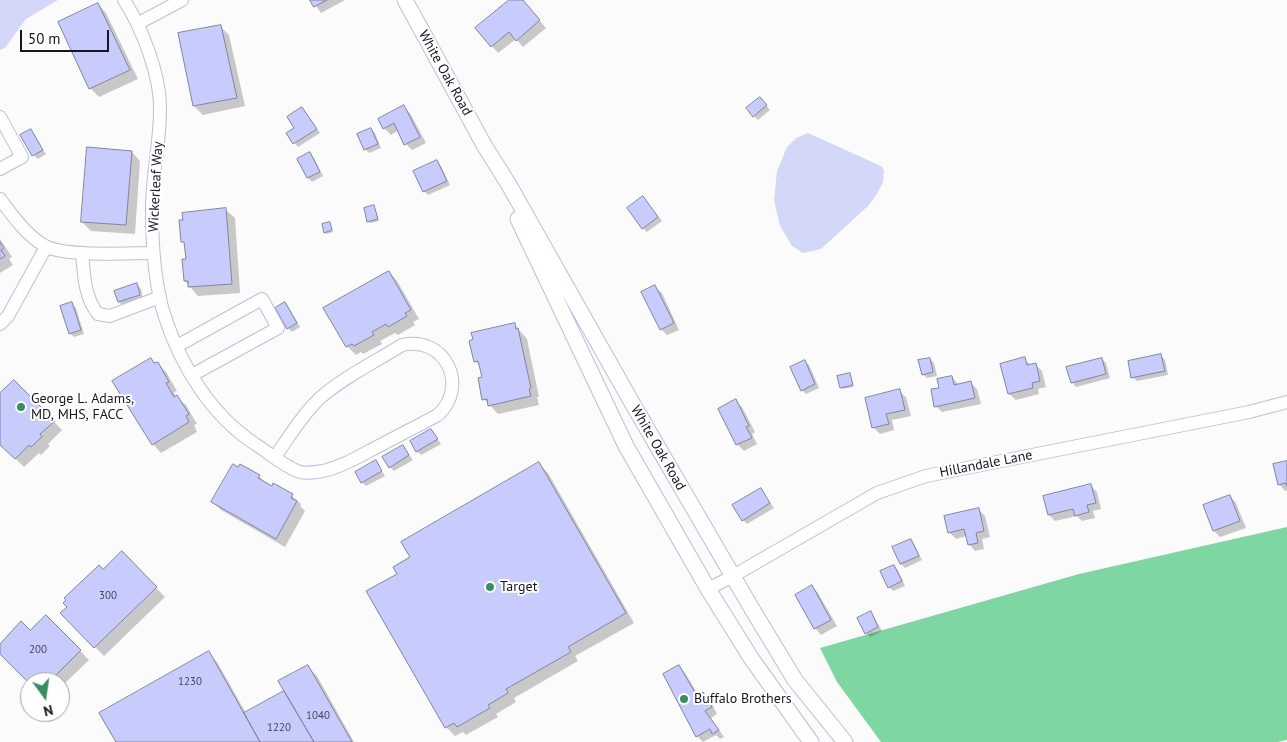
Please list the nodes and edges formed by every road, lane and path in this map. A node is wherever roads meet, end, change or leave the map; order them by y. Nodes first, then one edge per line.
1 (124, 0) edge
2 (182, 0) edge
3 (410, 2) edge
4 (167, 4) edge
5 (137, 24) junction
6 (0, 117) edge
7 (484, 145) junction
8 (0, 169) edge
9 (0, 199) edge
10 (46, 247) junction
11 (82, 252) junction
12 (154, 253) junction
13 (160, 297) junction
14 (0, 324) edge
15 (177, 346) junction
16 (192, 376) junction
17 (1287, 402) edge
18 (276, 457) junction
19 (733, 576) junction
20 (708, 589) junction
21 (811, 742) edge
22 (845, 742) edge

1 - 5 street, Wickerleaf Way
2 - 4 street
3 - 7 street, White Oak Road
4 - 5 street
5 - 12 street, Wickerleaf Way
6 - 8 street
7 - 19 street, White Oak Road
7 - 20 street, White Oak Road
9 - 10 street
10 - 11 street
10 - 14 street
11 - 12 street
11 - 13 street
12 - 13 street, Wickerleaf Way
13 - 15 street, Wickerleaf Way
15 - 16 street, Wickerleaf Way
15 - 16 street
16 - 18 street, Wickerleaf Way
17 - 19 street, Hillandale Lane
18 - 18 street, Wickerleaf Way
19 - 20 street, Hillandale Lane
19 - 22 street, White Oak Road
20 - 21 street, White Oak Road

